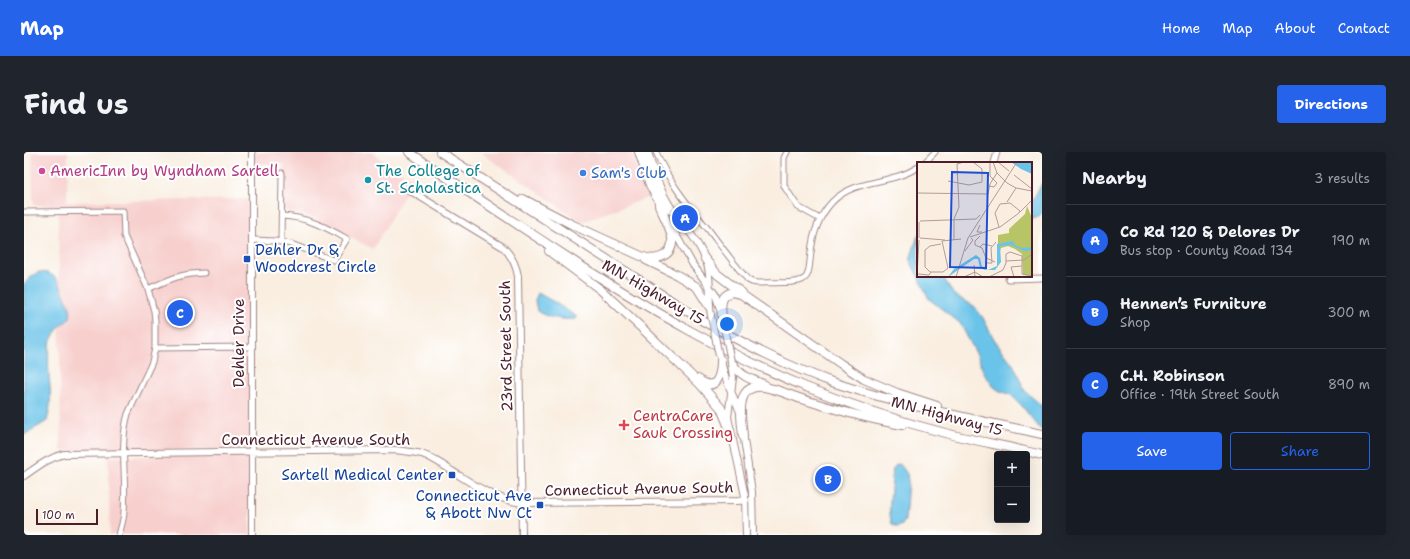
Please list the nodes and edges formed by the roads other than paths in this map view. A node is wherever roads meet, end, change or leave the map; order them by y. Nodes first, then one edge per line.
1 (252, 152) edge
2 (409, 152) edge
3 (440, 152) edge
4 (638, 152) edge
5 (642, 152) edge
6 (648, 152) edge
7 (656, 152) edge
8 (787, 152) edge
9 (935, 152) edge
10 (997, 152) edge
11 (925, 162) edge
12 (994, 162) edge
13 (917, 168) edge
14 (282, 173) dead end
15 (474, 174) junction
16 (409, 190) dead end
17 (688, 204) junction
18 (659, 205) junction
19 (24, 212) edge
20 (497, 212) junction
21 (675, 212) junction
22 (282, 216) junction
23 (820, 219) junction
24 (253, 240) junction
25 (281, 241) junction
26 (622, 248) junction
27 (705, 259) junction
28 (204, 273) dead end
29 (1042, 278) edge
30 (1008, 279) dead end
31 (709, 286) junction
32 (148, 289) junction
33 (746, 296) junction
34 (710, 306) junction
35 (722, 320) junction
36 (252, 347) junction
37 (155, 348) junction
38 (720, 358) junction
39 (731, 362) junction
40 (684, 370) junction
41 (776, 390) junction
42 (731, 392) junction
43 (1010, 428) junction
44 (730, 430) junction
45 (947, 433) junction
46 (1042, 434) edge
47 (743, 436) junction
48 (252, 452) junction
49 (124, 453) junction
50 (1040, 454) edge
51 (24, 476) edge
52 (746, 500) junction
53 (522, 503) junction
54 (119, 535) edge
55 (252, 535) edge
56 (522, 535) edge
57 (746, 535) edge
58 (753, 535) edge

1 - 24 street, Dehler Drive
2 - 20 highway, MN Highway 15
3 - 15 highway, MN Highway 15
4 - 18 street
5 - 21 street
6 - 21 street
7 - 17 street
8 - 23 street
9 - 11 street
10 - 12 street
13 - 23 street
14 - 22 street
15 - 26 highway
15 - 43 highway, MN Highway 15
16 - 53 street, 23rd Street South
17 - 21 street
17 - 23 street
18 - 26 highway
18 - 31 street
19 - 32 street
20 - 40 highway
20 - 45 highway, MN Highway 15
21 - 27 street
22 - 25 street
22 - 25 street
24 - 25 street
24 - 36 street, Dehler Drive
26 - 34 highway
27 - 31 street
27 - 33 highway
28 - 32 street
29 - 30 street
31 - 34 street
31 - 35 street
32 - 37 street
33 - 35 highway
33 - 43 highway
34 - 38 street, bridge
35 - 39 street, bridge
36 - 37 street
36 - 48 street, Dehler Drive
37 - 49 street
38 - 40 highway
38 - 42 street
39 - 41 highway
39 - 42 street
40 - 44 highway
41 - 45 highway
41 - 47 highway
42 - 44 street
42 - 47 street
43 - 46 highway, MN Highway 15
44 - 52 street
45 - 50 highway, MN Highway 15
47 - 58 street
48 - 49 street, Connecticut Avenue South
48 - 53 street, Connecticut Avenue South
48 - 55 street, Dehler Drive
49 - 51 street, Connecticut Avenue South
49 - 54 street
52 - 53 street, Connecticut Avenue South
52 - 57 street
53 - 56 street, 23rd Street South

